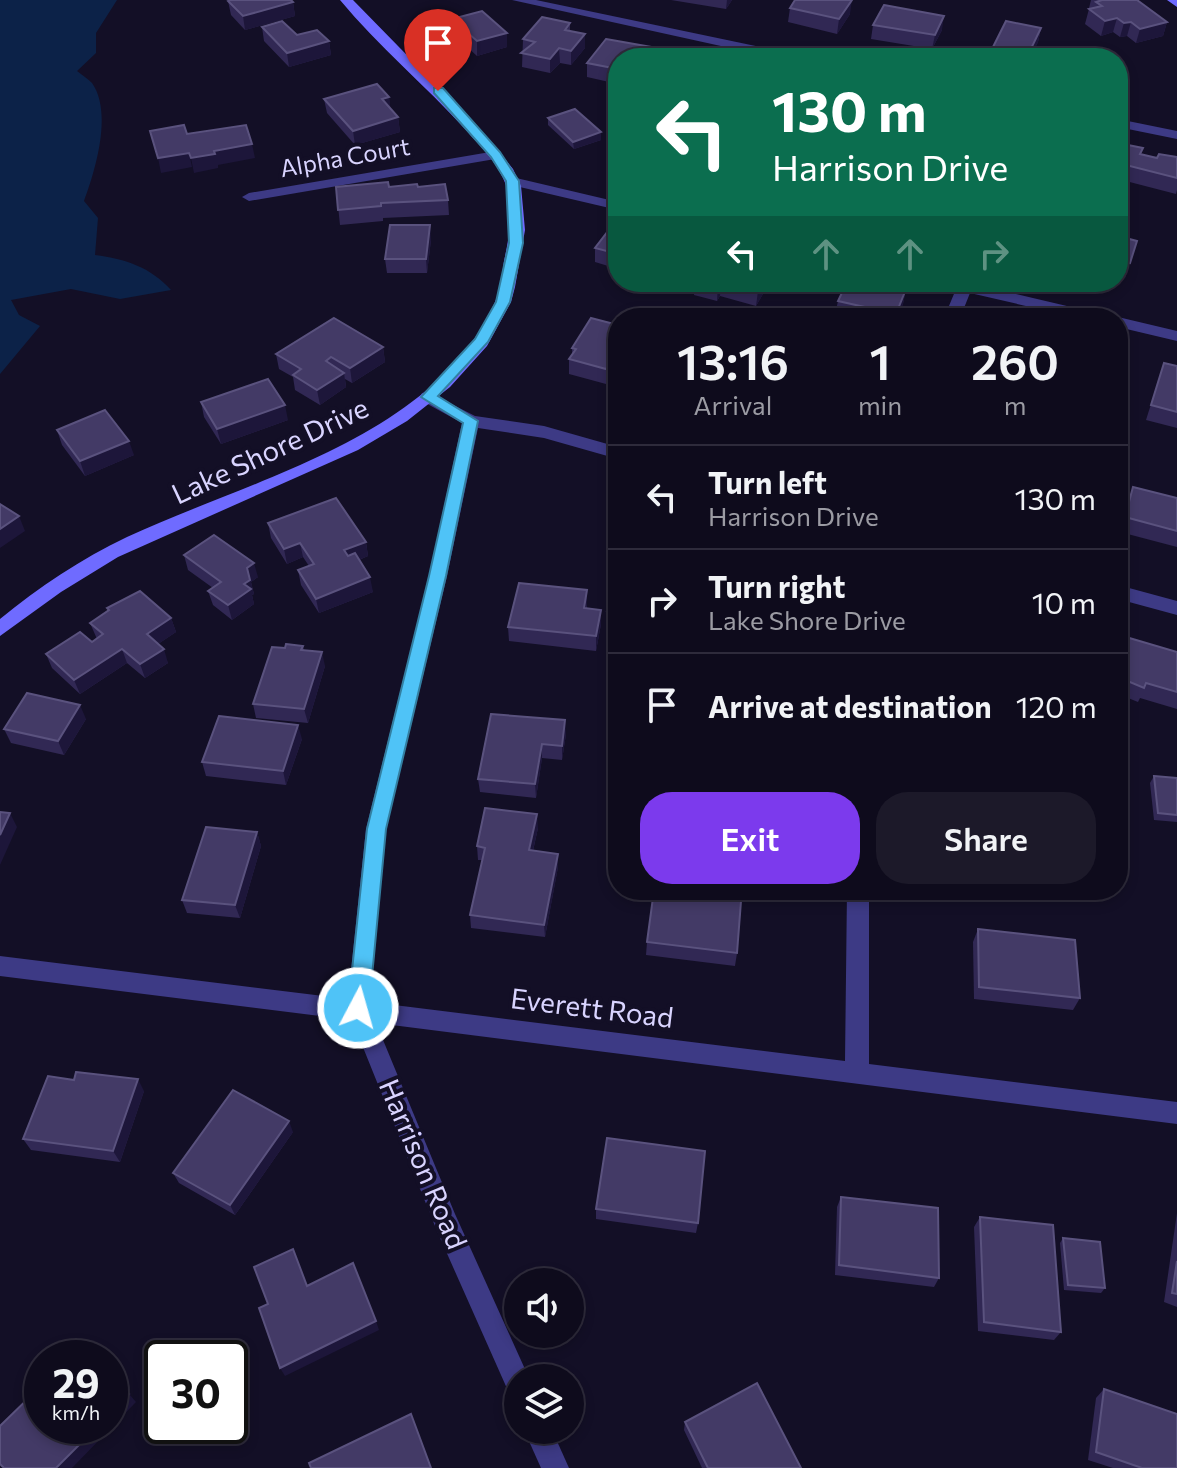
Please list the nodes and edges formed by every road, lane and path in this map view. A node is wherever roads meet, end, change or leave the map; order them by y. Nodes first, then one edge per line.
1 (346, 0) edge
2 (518, 0) edge
3 (746, 48) edge
4 (1128, 125) edge
5 (1177, 135) edge
6 (496, 155) junction
7 (512, 181) junction
8 (249, 197) dead end
9 (608, 204) edge
10 (997, 292) edge
11 (1060, 308) edge
12 (1128, 324) edge
13 (1177, 336) edge
14 (428, 397) junction
15 (471, 421) junction
16 (608, 450) edge
17 (1128, 595) edge
18 (1177, 608) edge
19 (0, 629) edge
20 (858, 900) edge
21 (0, 966) edge
22 (358, 1008) junction
23 (857, 1072) junction
24 (1177, 1113) edge
25 (509, 1364) edge
26 (544, 1444) edge
27 (555, 1468) edge

1 - 6 street, Lake Shore Drive
2 - 3 street
4 - 5 street
6 - 7 street, Lake Shore Drive
6 - 8 street, Alpha Court
7 - 9 street
7 - 14 street, Lake Shore Drive
10 - 11 street
12 - 13 street
14 - 15 street
14 - 19 street, Lake Shore Drive
15 - 16 street
15 - 22 street, Harrison Road
17 - 18 street
20 - 23 street
21 - 22 street, Everett Road
22 - 23 street, Everett Road
22 - 25 street, Harrison Road
23 - 24 street, Everett Road
26 - 27 street

